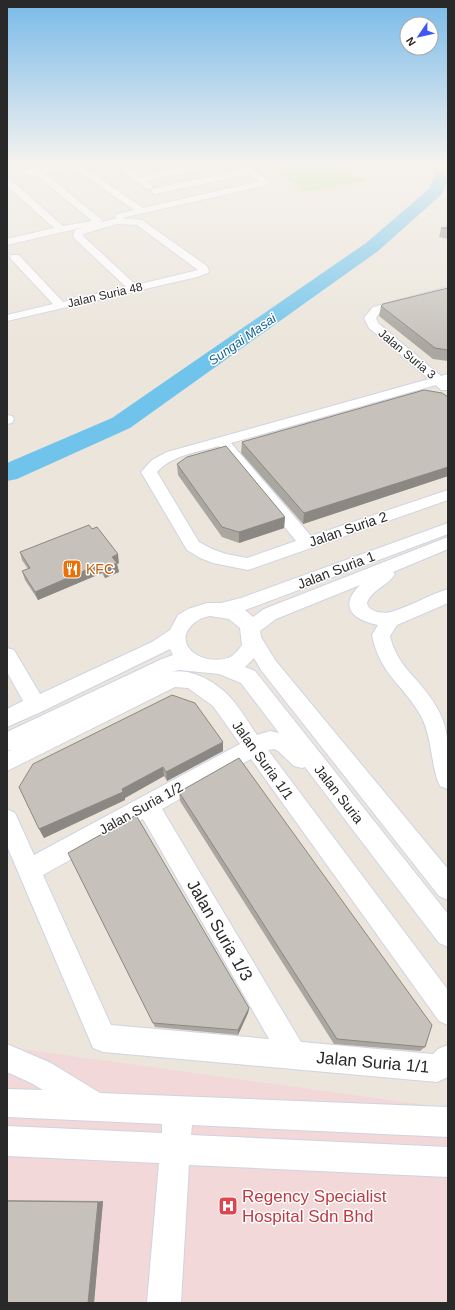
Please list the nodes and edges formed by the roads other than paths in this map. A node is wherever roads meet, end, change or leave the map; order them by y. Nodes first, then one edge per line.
1 (58, 225) edge
2 (81, 225) edge
3 (97, 225) edge
4 (145, 225) edge
5 (62, 230) junction
6 (12, 238) edge
7 (15, 257) dead end
8 (134, 289) junction
9 (448, 290) edge
10 (61, 306) junction
11 (7, 318) edge
12 (445, 382) edge
13 (222, 441) junction
14 (448, 495) edge
15 (448, 528) edge
16 (307, 543) junction
17 (448, 543) edge
18 (397, 564) junction
19 (448, 596) edge
20 (223, 609) junction
21 (391, 620) junction
22 (252, 633) junction
23 (177, 634) junction
24 (7, 656) edge
25 (195, 663) junction
26 (220, 667) junction
27 (13, 679) edge
28 (36, 705) junction
29 (7, 718) edge
30 (7, 742) edge
31 (254, 746) junction
32 (7, 762) edge
33 (448, 779) edge
34 (328, 780) junction
35 (147, 805) junction
36 (7, 820) edge
37 (29, 870) junction
38 (448, 888) edge
39 (448, 934) edge
40 (448, 1012) edge
41 (293, 1055) junction
42 (7, 1058) edge
43 (448, 1059) edge
44 (7, 1104) edge
45 (98, 1107) junction
46 (178, 1111) junction
47 (448, 1122) edge
48 (7, 1141) edge
49 (175, 1149) junction
50 (448, 1162) edge
51 (164, 1303) edge

1 - 5 street
2 - 5 street
3 - 8 street
4 - 8 street, Jalan Suria 48
5 - 6 street
7 - 10 street
8 - 10 street, Jalan Suria 48
9 - 12 street, Jalan Suria 3
10 - 11 street, Jalan Suria 48
12 - 13 street
13 - 16 street
13 - 16 street, Jalan Suria 2
14 - 16 street, Jalan Suria 2
15 - 20 street, Jalan Suria 1
17 - 18 street, Jalan Suria 1
18 - 21 street
18 - 22 street, Jalan Suria 1
19 - 21 street
20 - 22 street
20 - 23 street
21 - 33 street
22 - 26 street
22 - 38 street, Jalan Suria
23 - 25 street
23 - 28 street
24 - 27 street
25 - 26 street
25 - 30 street
26 - 34 street, Jalan Suria
27 - 28 street
28 - 29 street
31 - 32 street, Jalan Suria 1/1
31 - 34 street, Jalan Suria 1/2
31 - 35 street, Jalan Suria 1/2
31 - 40 street, Jalan Suria 1/1
34 - 39 street, Jalan Suria
35 - 37 street, Jalan Suria 1/2
35 - 41 street, Jalan Suria 1/3
36 - 37 street
37 - 41 street, Jalan Suria 1/1
41 - 43 street, Jalan Suria 1/1
42 - 45 street
44 - 45 street
45 - 46 street
46 - 47 street
46 - 49 street
48 - 49 street
49 - 50 street
49 - 51 street

